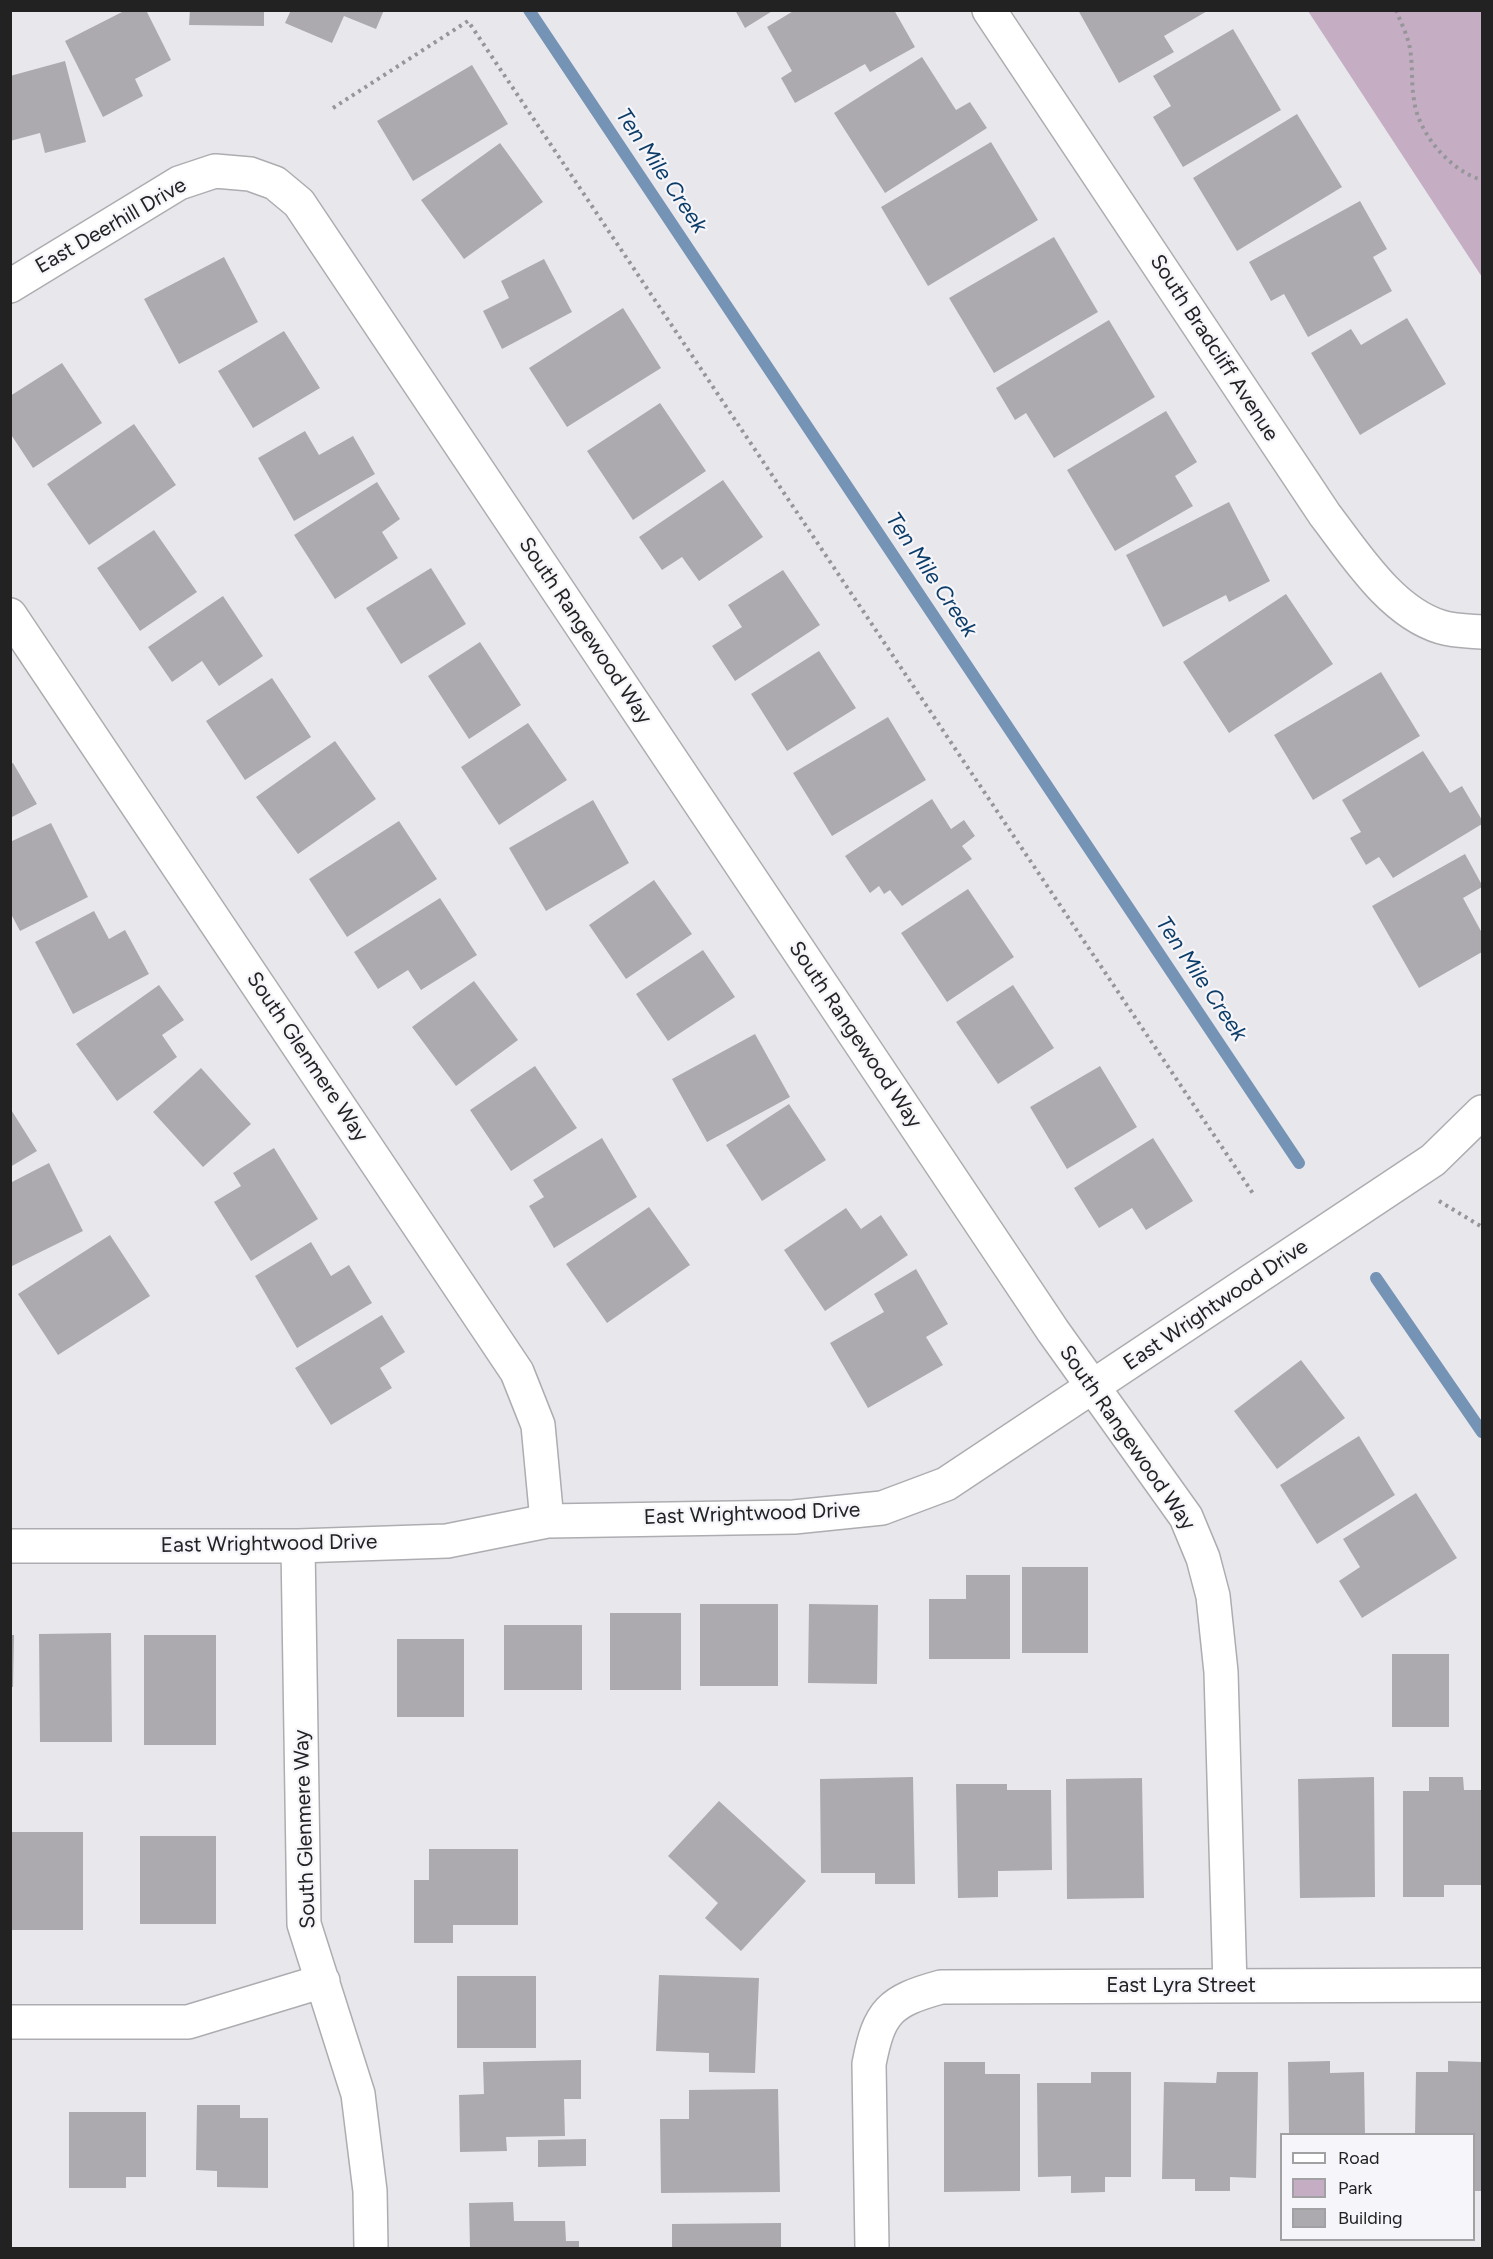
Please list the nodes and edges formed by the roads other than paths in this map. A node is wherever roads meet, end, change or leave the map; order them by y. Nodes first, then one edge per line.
1 (988, 10) edge
2 (250, 174) joint
3 (10, 286) edge
4 (10, 615) edge
5 (1482, 632) edge
6 (1482, 1112) edge
7 (1093, 1386) junction
8 (547, 1521) junction
9 (10, 1546) edge
10 (298, 1546) junction
11 (323, 1981) junction
12 (1482, 1985) edge
13 (1230, 1986) junction
14 (10, 2022) edge
15 (370, 2248) edge
16 (872, 2248) edge

1 - 5 street, South Bradcliff Avenue
2 - 3 street, East Deerhill Drive
2 - 7 street, South Rangewood Way
4 - 8 street, South Glenmere Way
6 - 7 street, East Wrightwood Drive
7 - 8 street, East Wrightwood Drive
7 - 13 street, South Rangewood Way
8 - 10 street, East Wrightwood Drive
9 - 10 street, East Wrightwood Drive
10 - 11 street, South Glenmere Way
11 - 14 street
11 - 15 street, South Glenmere Way
12 - 13 street, East Lyra Street
13 - 16 street, East Lyra Street

